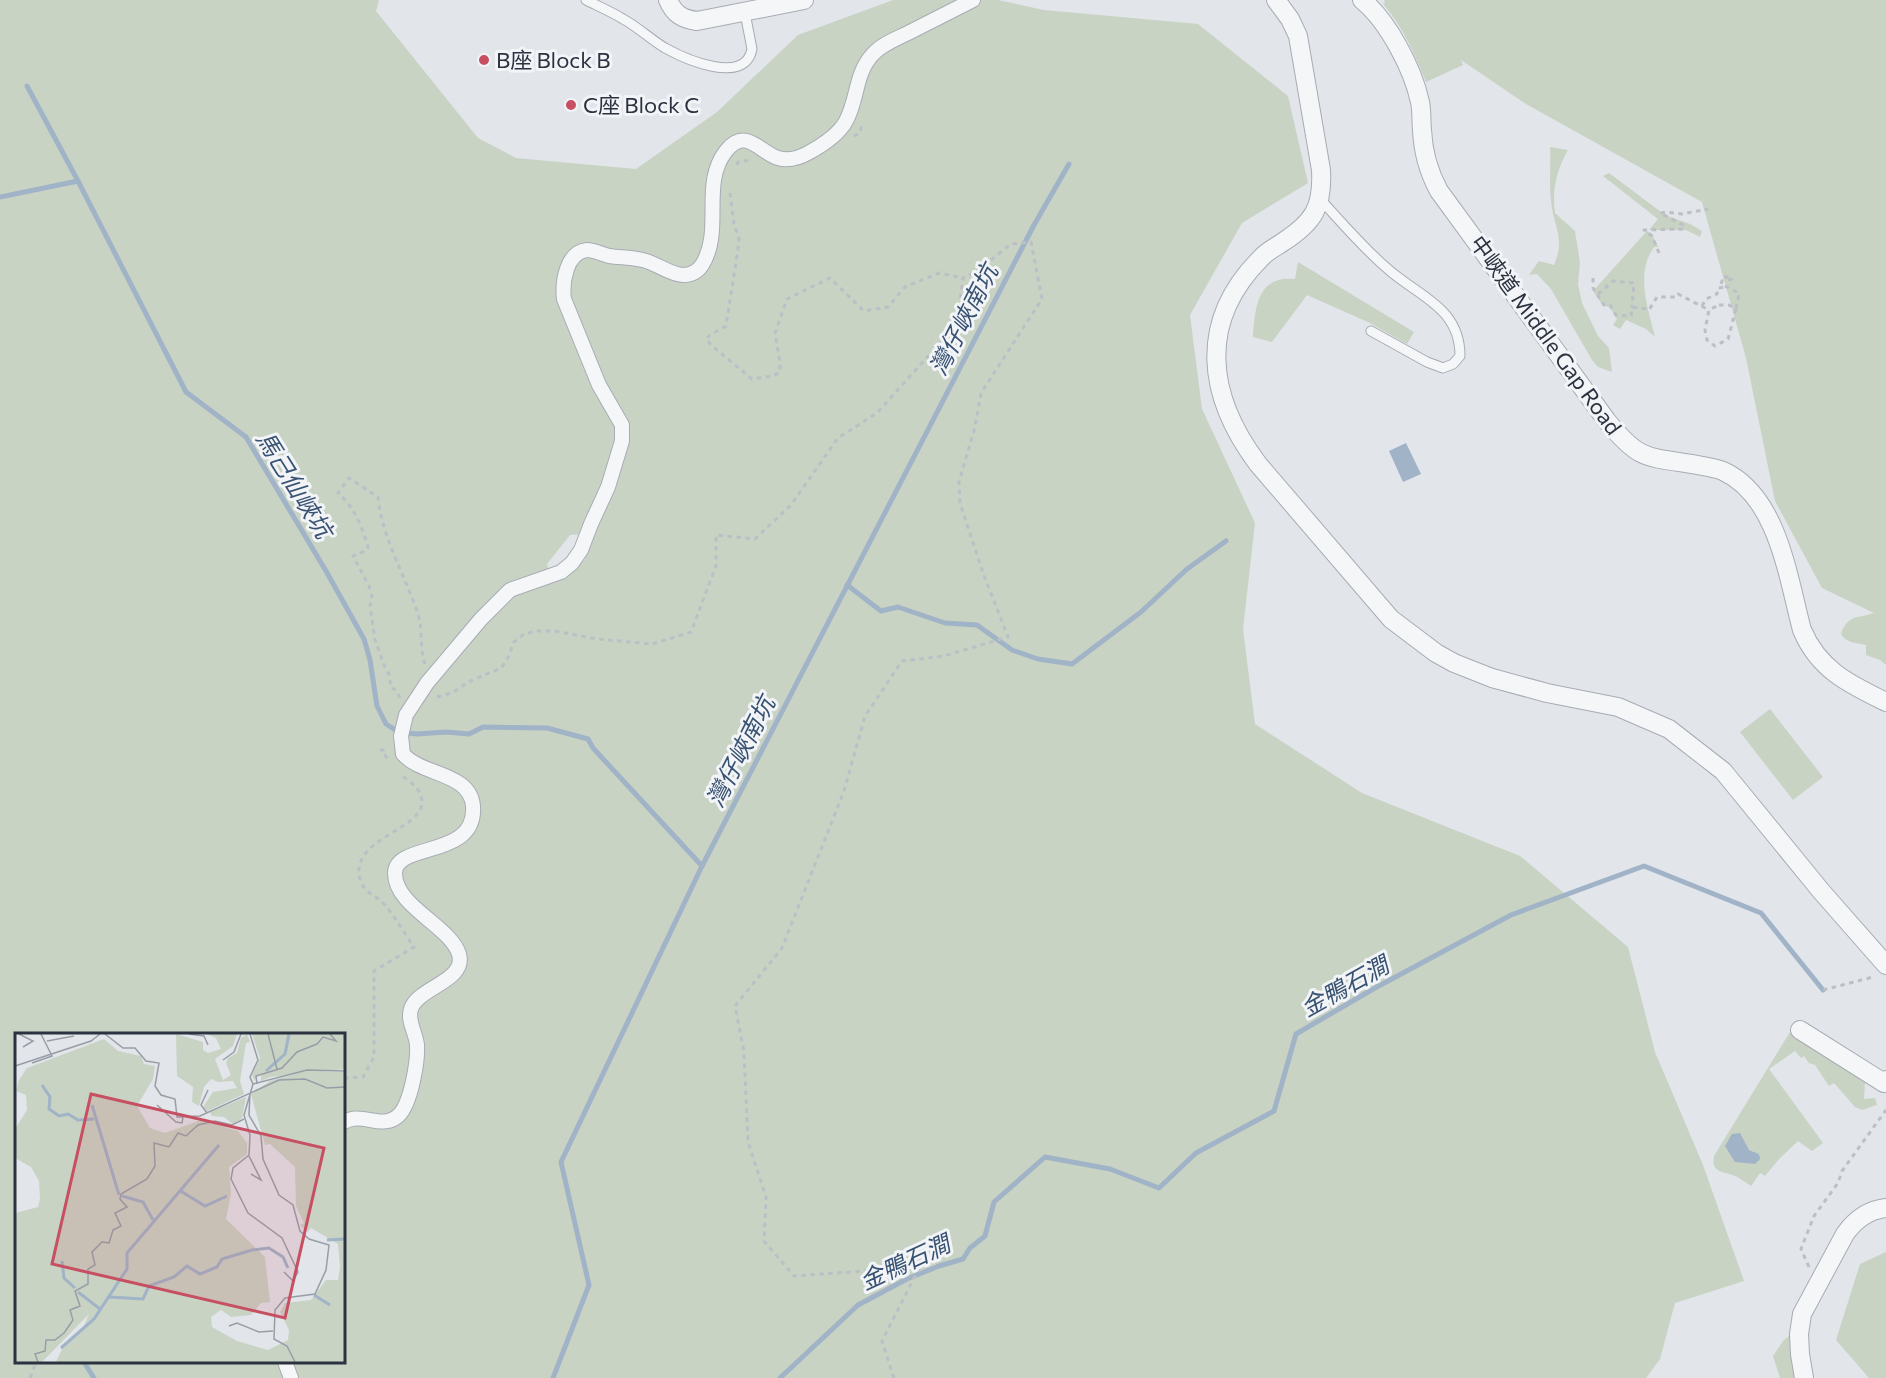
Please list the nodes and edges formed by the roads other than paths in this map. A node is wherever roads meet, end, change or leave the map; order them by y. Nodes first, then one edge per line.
1 (586, 0) edge
2 (668, 0) edge
3 (804, 0) edge
4 (973, 0) edge
5 (1276, 0) edge
6 (1362, 0) edge
7 (745, 13) junction
8 (1320, 200) junction
9 (1371, 331) dead end
10 (1886, 702) edge
11 (1883, 966) edge
12 (1800, 1030) dead end
13 (1886, 1080) edge
14 (345, 1121) edge
15 (1886, 1208) edge
16 (285, 1363) edge
17 (291, 1378) edge
18 (1804, 1378) edge

1 - 7 lane
2 - 7 street
3 - 7 street
4 - 14 street
5 - 8 street
6 - 10 street, 中峽道 Middle Gap Road
8 - 9 lane
8 - 11 street
12 - 13 street
15 - 18 street
16 - 17 street

